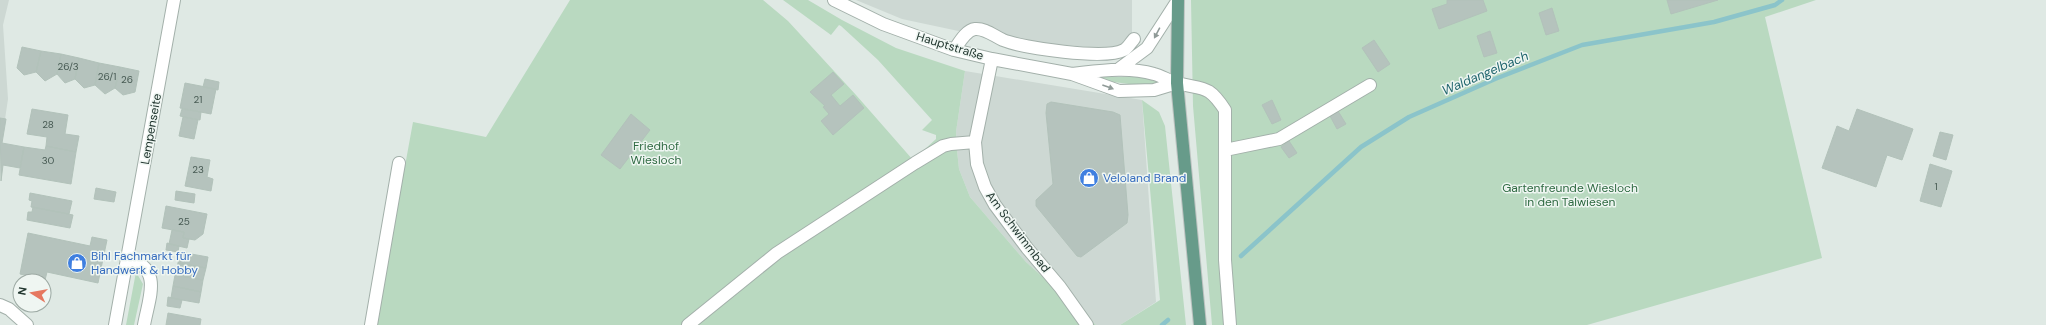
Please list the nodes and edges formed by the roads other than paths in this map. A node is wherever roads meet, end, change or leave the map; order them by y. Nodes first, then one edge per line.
1 (174, 0) edge
2 (834, 0) edge
3 (1178, 0) edge
4 (1134, 39) dead end
5 (954, 50) junction
6 (992, 60) junction
7 (1120, 68) junction
8 (1072, 74) junction
9 (1176, 83) junction
10 (1370, 85) dead end
11 (975, 142) junction
12 (1225, 150) junction
13 (399, 163) dead end
14 (128, 258) junction
15 (0, 305) edge
16 (26, 325) edge
17 (115, 325) edge
18 (144, 325) edge
19 (371, 325) edge
20 (688, 325) edge
21 (1087, 325) edge
22 (1200, 325) edge
23 (1230, 325) edge

1 - 14 street, Lempenseite
2 - 5 street, Hauptstraße
3 -> 7 street
3 - 9 main road
4 - 5 street
5 - 6 street, Hauptstraße
6 - 8 street, Hauptstraße
6 - 11 street, Am Schwimmbad
7 - 8 street, Hauptstraße
7 - 9 street, Hauptstraße
8 -> 9 street, Hauptstraße
9 - 12 street
9 - 22 main road
10 - 12 street
11 - 20 street
11 - 21 street, Am Schwimmbad
12 - 23 street
13 - 19 street
14 - 17 street, Lempenseite
14 - 18 street
15 - 16 street

